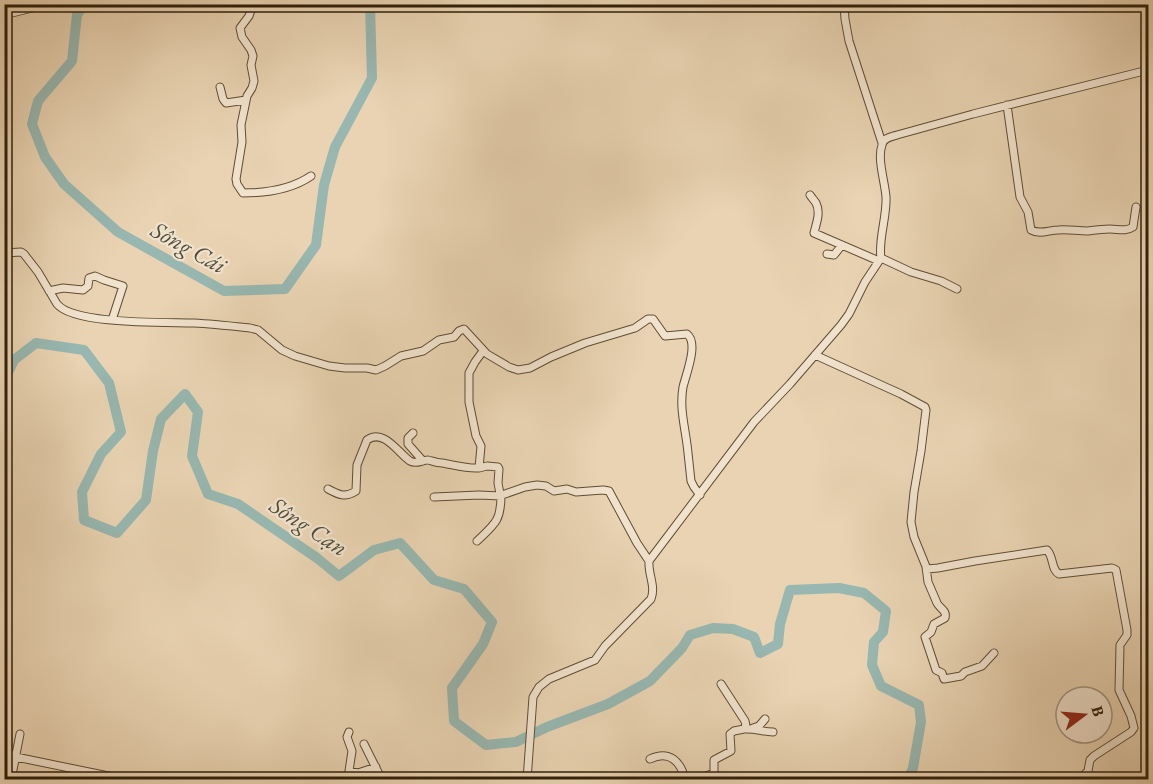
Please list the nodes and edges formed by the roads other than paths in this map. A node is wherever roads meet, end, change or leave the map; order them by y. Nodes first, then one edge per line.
1 (16, 4) edge
2 (48, 4) edge
3 (253, 4) edge
4 (844, 4) edge
5 (19, 12) junction
6 (4, 15) edge
7 (1149, 70) edge
8 (220, 87) dead end
9 (246, 100) junction
10 (1006, 105) junction
11 (882, 143) junction
12 (311, 176) dead end
13 (810, 195) dead end
14 (1136, 207) dead end
15 (842, 245) junction
16 (4, 253) edge
17 (827, 254) dead end
18 (880, 260) junction
19 (957, 290) dead end
20 (49, 291) junction
21 (112, 320) junction
22 (483, 351) junction
23 (815, 355) junction
24 (412, 433) dead end
25 (423, 461) junction
26 (479, 468) junction
27 (328, 489) dead end
28 (700, 495) junction
29 (501, 496) junction
30 (434, 497) dead end
31 (477, 541) dead end
32 (649, 561) junction
33 (926, 567) junction
34 (994, 653) dead end
35 (721, 684) dead end
36 (765, 720) dead end
37 (748, 729) junction
38 (349, 732) dead end
39 (773, 732) dead end
40 (20, 734) dead end
41 (364, 744) dead end
42 (4, 752) edge
43 (16, 757) junction
44 (650, 759) dead end
45 (376, 767) junction
46 (715, 776) edge
47 (11, 780) edge
48 (128, 780) edge
49 (382, 780) edge
50 (526, 780) edge
51 (685, 780) edge
52 (696, 780) edge
53 (1079, 780) edge

1 - 5 street
2 - 5 street
3 - 9 street
4 - 11 street
5 - 6 street
7 - 10 street
8 - 9 street
9 - 12 street
10 - 11 street
10 - 14 street
11 - 18 street
13 - 15 street
15 - 17 street
15 - 18 street
16 - 20 street
18 - 19 street
18 - 23 street
20 - 21 street
20 - 21 street
21 - 22 street
22 - 26 street
22 - 28 street
23 - 28 street
23 - 33 street
24 - 25 street
25 - 26 street
25 - 27 street
26 - 29 street
28 - 32 street
29 - 30 street
29 - 31 street
29 - 32 street
32 - 50 street
33 - 34 street
33 - 53 street
35 - 37 street
36 - 37 street
37 - 39 street
37 - 46 street
38 - 45 street
40 - 43 street
41 - 45 street
42 - 43 street
43 - 47 street
43 - 48 street
44 - 51 street
45 - 49 street
46 - 52 street

